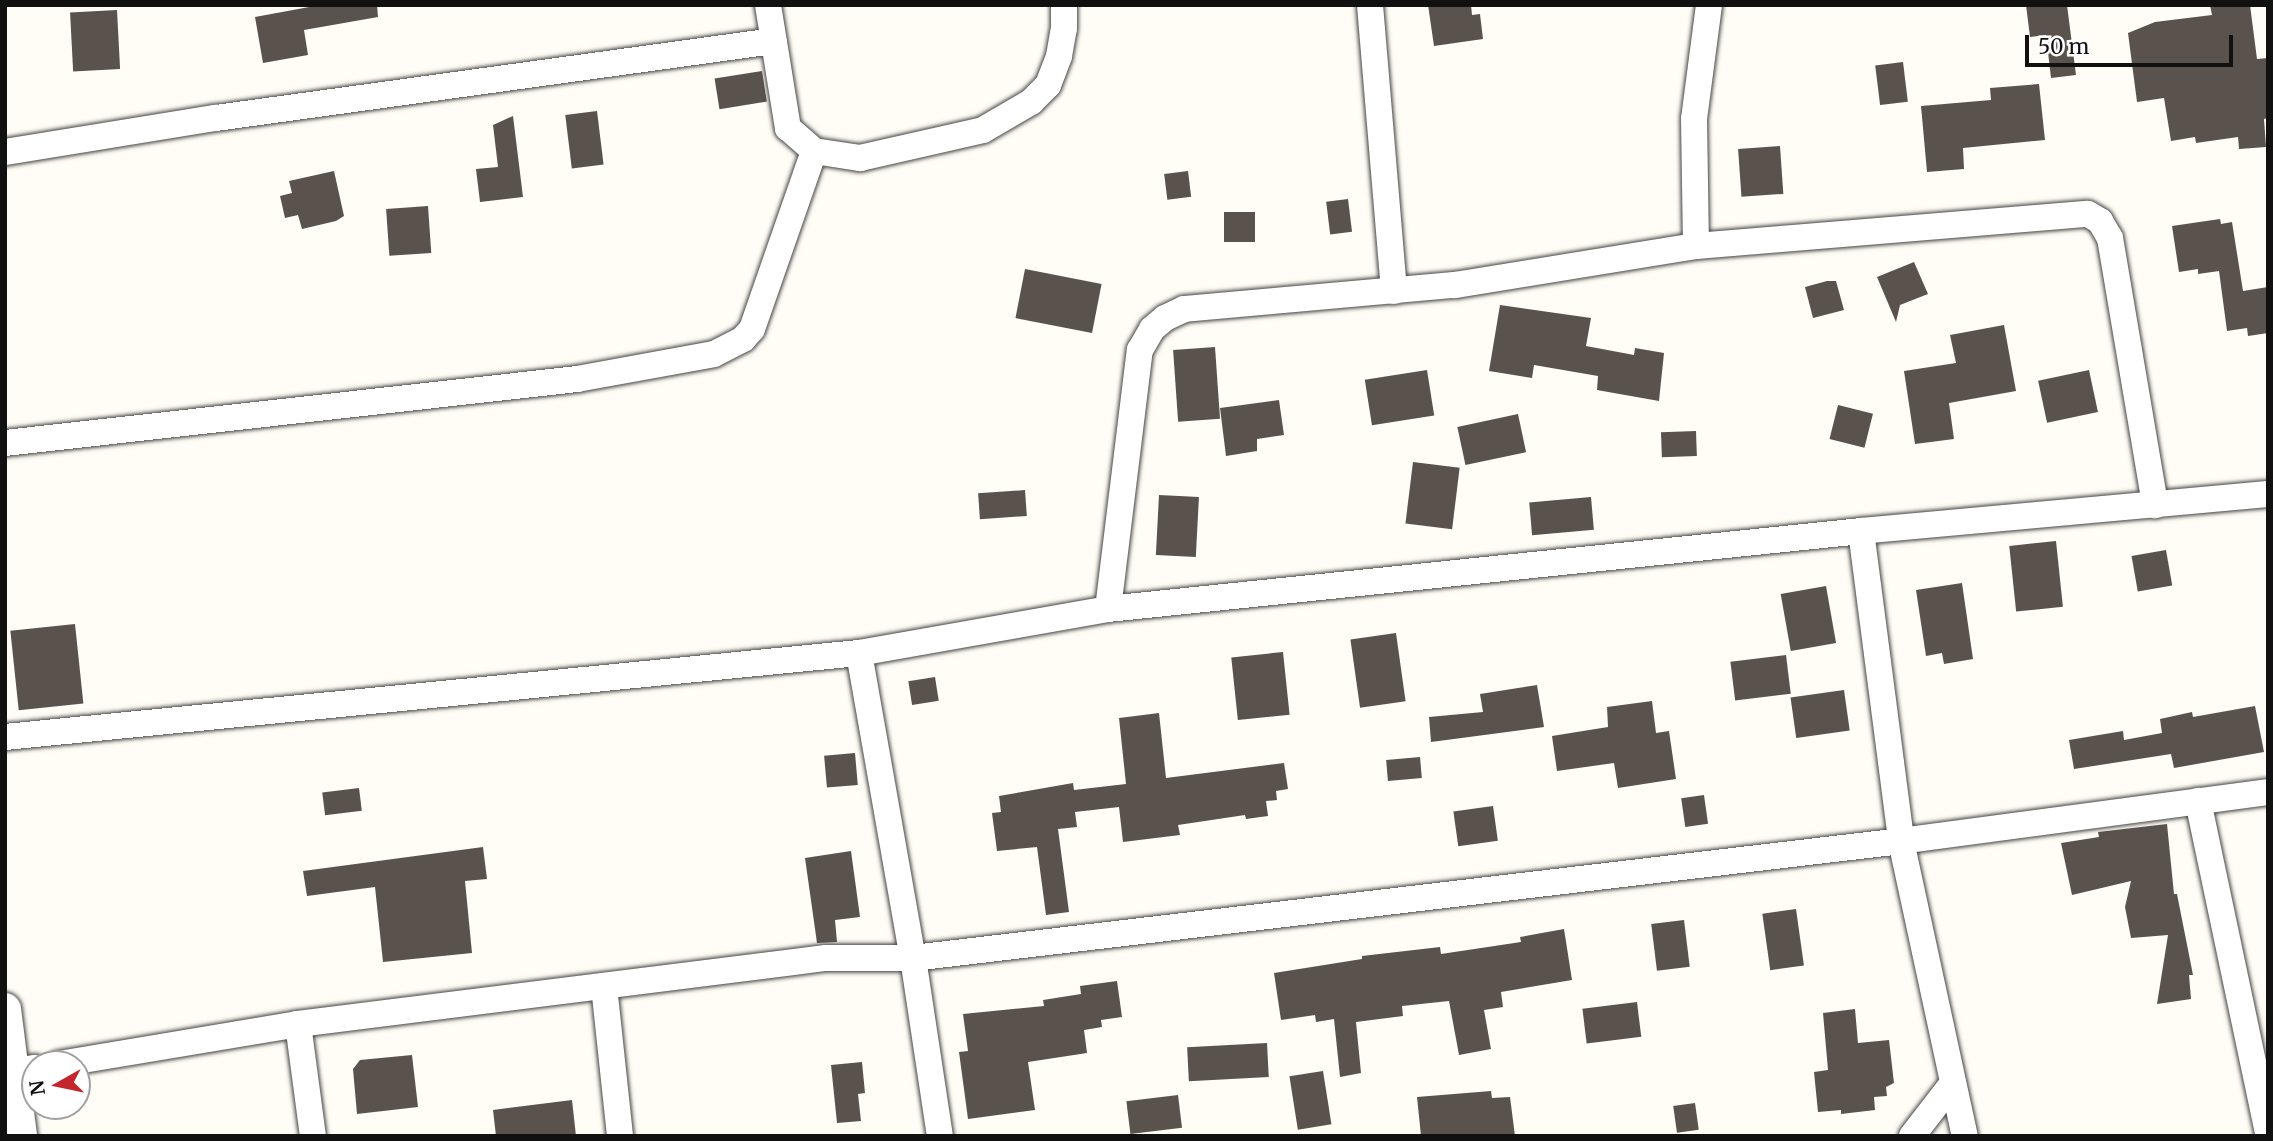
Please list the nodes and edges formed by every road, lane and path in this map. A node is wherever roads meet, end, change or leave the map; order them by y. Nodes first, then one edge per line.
1 (768, 5) edge
2 (1064, 5) edge
3 (1370, 5) edge
4 (1710, 5) edge
5 (774, 41) junction
6 (814, 151) junction
7 (5, 152) edge
8 (1696, 246) junction
9 (1394, 291) junction
10 (5, 443) edge
11 (2268, 494) edge
12 (2155, 505) junction
13 (1861, 531) junction
14 (1108, 609) junction
15 (859, 653) junction
16 (5, 737) edge
17 (2268, 792) edge
18 (2197, 801) junction
19 (1901, 841) junction
20 (913, 958) junction
21 (604, 986) junction
22 (5, 1009) edge
23 (298, 1024) junction
24 (21, 1058) edge
25 (91, 1058) edge
26 (1953, 1083) junction
27 (2268, 1133) edge
28 (313, 1136) edge
29 (620, 1136) edge
30 (940, 1136) edge
31 (1912, 1136) edge
32 (1965, 1136) edge

1 - 5 street
2 - 6 street
3 - 9 street
4 - 8 street
5 - 6 street
5 - 7 street
6 - 10 street
8 - 9 street
8 - 12 street
9 - 14 street
11 - 12 street
12 - 13 street
13 - 14 street
13 - 19 street
14 - 15 street
15 - 16 street
15 - 20 street
17 - 18 street
18 - 19 street
18 - 27 street
19 - 20 street
19 - 26 street
20 - 21 street
20 - 30 street
21 - 23 street
21 - 29 street
22 - 24 street
23 - 25 street
23 - 28 street
26 - 31 street
26 - 32 street

